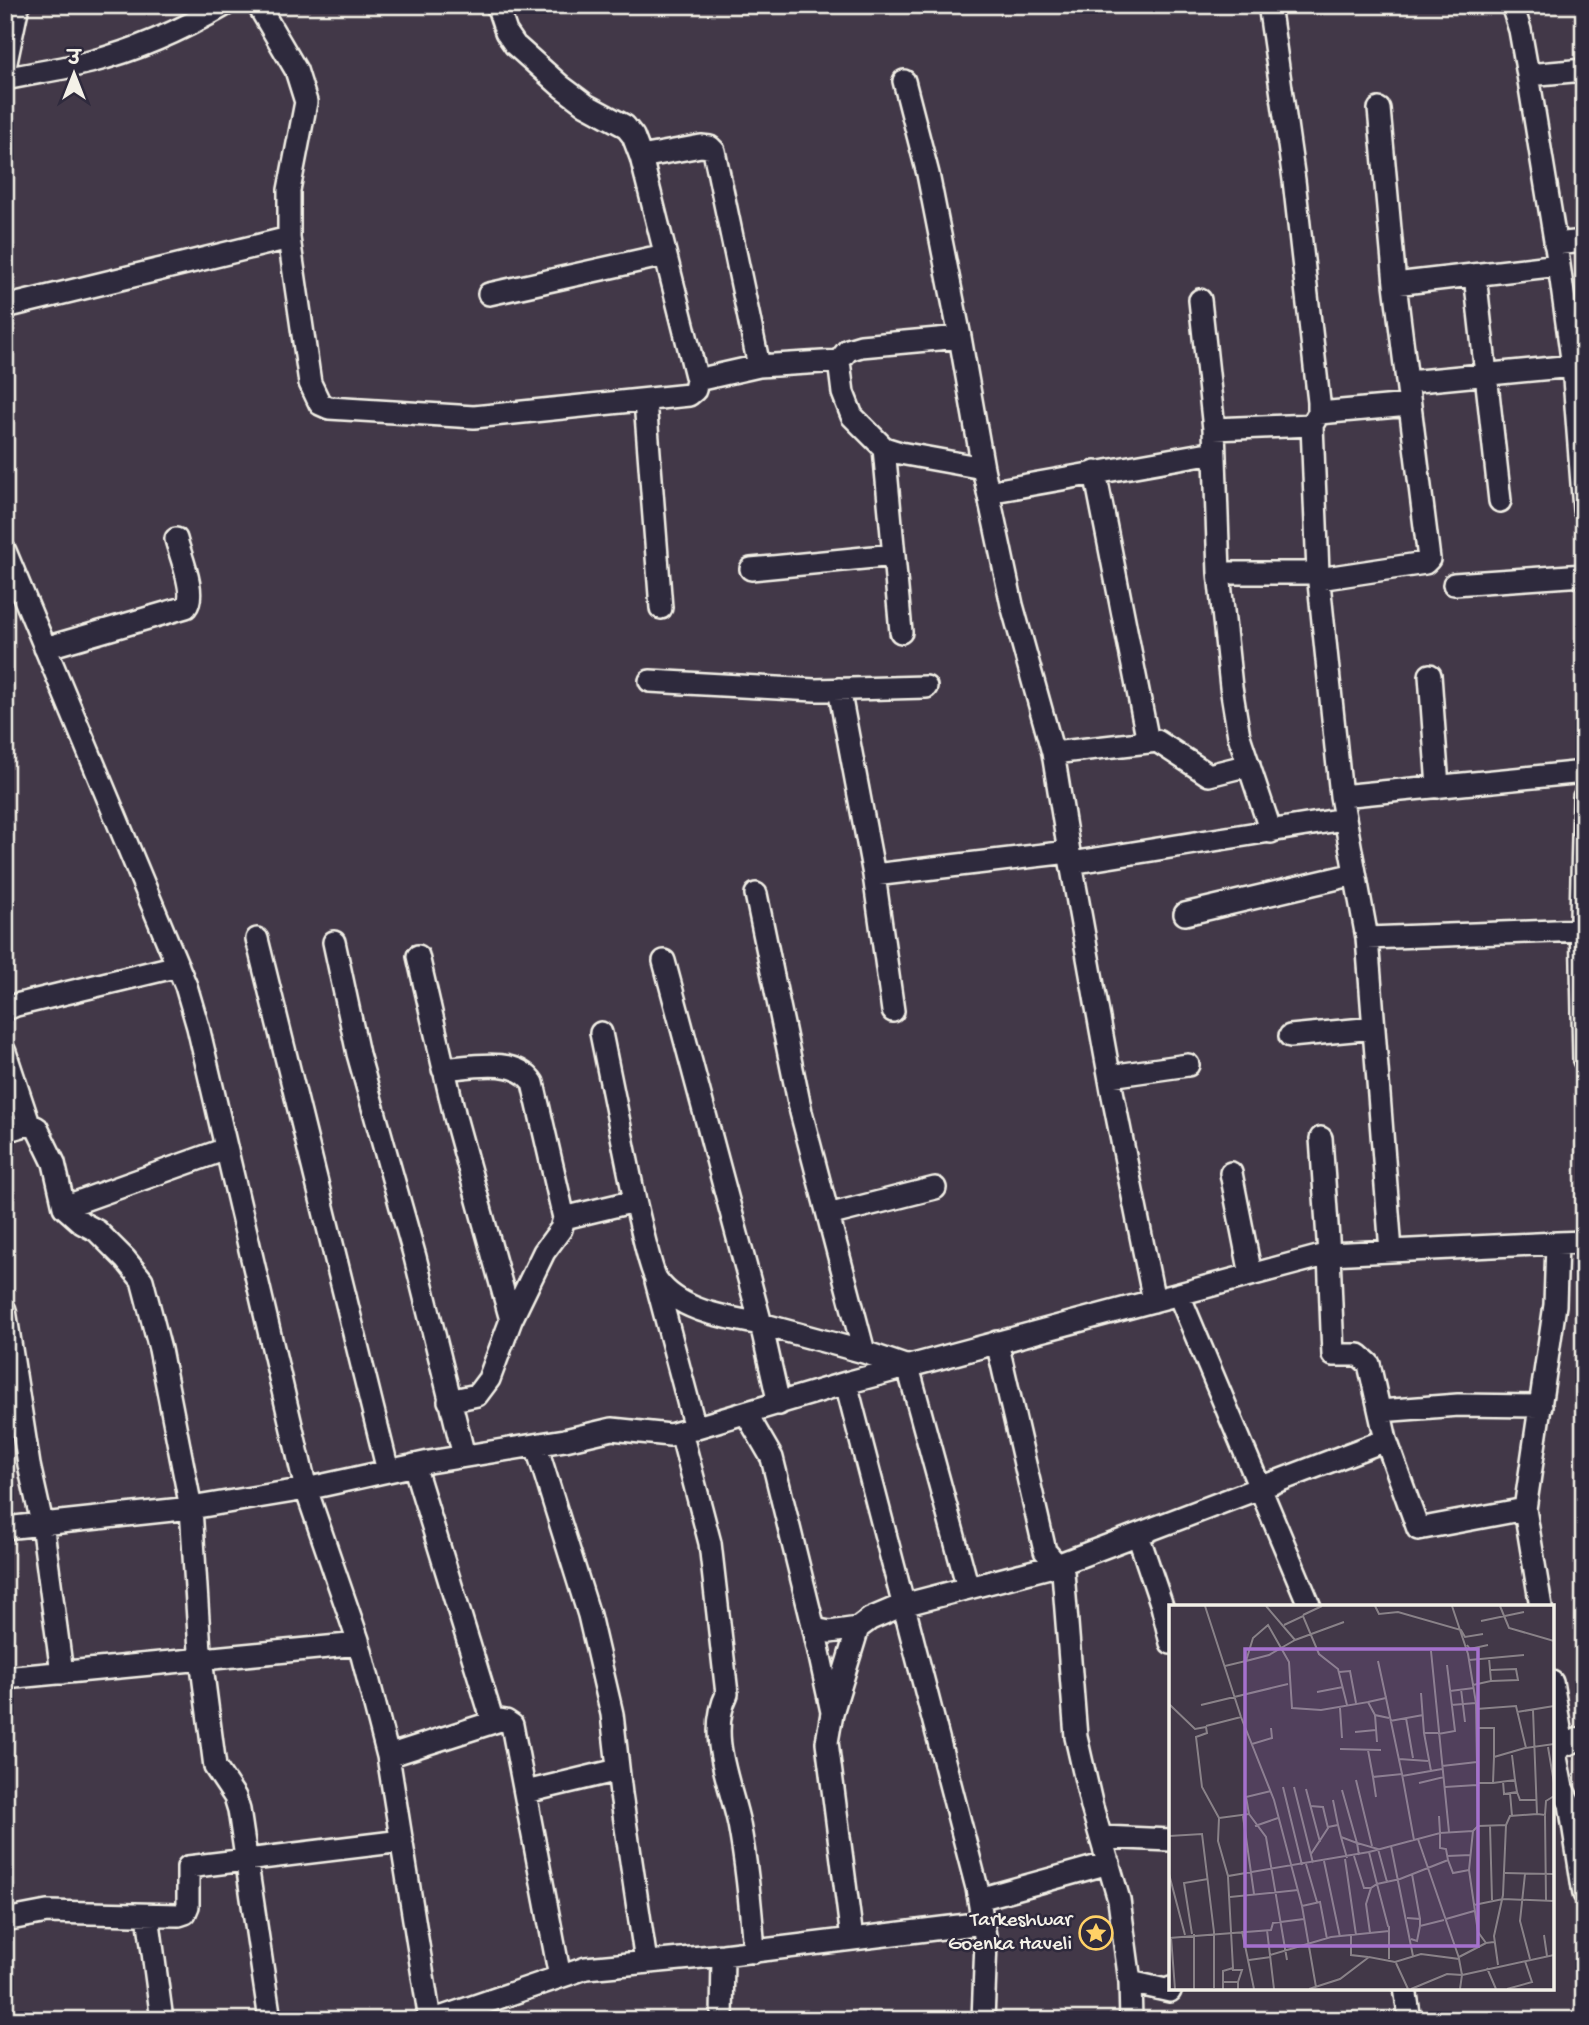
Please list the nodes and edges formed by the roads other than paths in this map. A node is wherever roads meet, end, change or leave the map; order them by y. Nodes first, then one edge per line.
1 (18, 5) edge
2 (225, 5) edge
3 (258, 5) edge
4 (496, 5) edge
5 (1512, 5) edge
6 (1270, 11) dead end
7 (5, 67) edge
8 (1584, 70) edge
9 (1528, 75) junction
10 (5, 79) edge
11 (904, 81) dead end
12 (1379, 108) dead end
13 (640, 157) junction
14 (289, 238) junction
15 (1584, 241) edge
16 (1555, 244) junction
17 (664, 255) junction
18 (1559, 265) junction
19 (1475, 275) junction
20 (1395, 284) junction
21 (489, 294) dead end
22 (1200, 300) dead end
23 (5, 307) edge
24 (1575, 325) edge
25 (960, 337) junction
26 (839, 361) junction
27 (759, 366) junction
28 (1573, 366) junction
29 (1486, 374) junction
30 (697, 380) junction
31 (1408, 382) junction
32 (645, 401) junction
33 (1409, 405) junction
34 (1580, 407) edge
35 (1316, 419) junction
36 (1214, 429) junction
37 (884, 447) junction
38 (1214, 452) junction
39 (983, 468) junction
40 (1095, 472) junction
41 (988, 492) junction
42 (1500, 500) dead end
43 (1584, 510) edge
44 (176, 539) dead end
45 (5, 551) edge
46 (894, 555) junction
47 (751, 569) dead end
48 (1219, 573) junction
49 (1584, 575) edge
50 (1318, 576) junction
51 (1454, 583) dead end
52 (661, 608) dead end
53 (901, 632) dead end
54 (45, 648) junction
55 (1430, 675) dead end
56 (650, 681) dead end
57 (926, 687) dead end
58 (839, 689) junction
59 (1148, 742) junction
60 (1053, 753) junction
61 (1249, 765) junction
62 (1584, 772) edge
63 (1438, 787) junction
64 (1340, 796) junction
65 (1584, 797) edge
66 (1344, 819) junction
67 (1271, 832) junction
68 (1070, 858) junction
69 (1355, 874) junction
70 (874, 875) junction
71 (756, 894) dead end
72 (1185, 914) dead end
73 (1582, 921) edge
74 (1367, 938) junction
75 (257, 939) dead end
76 (334, 942) dead end
77 (418, 956) dead end
78 (664, 961) dead end
79 (178, 966) junction
80 (5, 1010) edge
81 (893, 1011) dead end
82 (1374, 1028) junction
83 (601, 1032) dead end
84 (1290, 1036) dead end
85 (5, 1052) edge
86 (1584, 1060) edge
87 (1188, 1065) dead end
88 (443, 1069) junction
89 (1110, 1076) junction
90 (29, 1124) junction
91 (5, 1131) edge
92 (1321, 1138) dead end
93 (226, 1149) junction
94 (1231, 1173) dead end
95 (935, 1188) dead end
96 (635, 1200) junction
97 (64, 1207) junction
98 (828, 1215) junction
99 (564, 1218) junction
100 (1584, 1242) edge
101 (1557, 1243) junction
102 (1391, 1251) junction
103 (1329, 1254) junction
104 (1251, 1275) junction
105 (656, 1279) junction
106 (1179, 1295) junction
107 (1154, 1301) junction
108 (5, 1310) edge
109 (511, 1320) junction
110 (761, 1324) junction
111 (997, 1342) junction
112 (864, 1352) junction
113 (908, 1367) junction
114 (846, 1383) junction
115 (449, 1401) junction
116 (779, 1404) junction
117 (1541, 1406) junction
118 (1380, 1411) junction
119 (746, 1413) junction
120 (688, 1430) junction
121 (1386, 1440) junction
122 (536, 1445) junction
123 (464, 1456) junction
124 (414, 1465) junction
125 (388, 1471) junction
126 (306, 1489) junction
127 (1261, 1489) junction
128 (191, 1508) junction
129 (1525, 1509) junction
130 (42, 1523) junction
131 (5, 1528) edge
132 (1138, 1535) junction
133 (1057, 1565) junction
134 (968, 1588) junction
135 (903, 1605) junction
136 (1309, 1605) edge
137 (1541, 1605) edge
138 (858, 1628) junction
139 (814, 1629) junction
140 (1169, 1636) edge
141 (359, 1644) junction
142 (201, 1659) junction
143 (62, 1673) junction
144 (5, 1678) edge
145 (1554, 1694) edge
146 (832, 1713) junction
147 (493, 1722) junction
148 (1584, 1737) edge
149 (1563, 1746) junction
150 (388, 1756) junction
151 (618, 1770) junction
152 (1557, 1789) edge
153 (526, 1792) junction
154 (1102, 1837) junction
155 (1169, 1840) edge
156 (402, 1842) junction
157 (246, 1861) junction
158 (1109, 1863) junction
159 (1584, 1894) edge
160 (979, 1899) junction
161 (148, 1915) junction
162 (5, 1920) edge
163 (983, 1923) junction
164 (852, 1939) junction
165 (754, 1952) junction
166 (723, 1955) junction
167 (646, 1962) junction
168 (561, 1977) junction
169 (1130, 1982) junction
170 (1170, 1990) edge
171 (1405, 1990) edge
172 (162, 2020) edge
173 (270, 2020) edge
174 (432, 2020) edge
175 (722, 2020) edge
176 (983, 2020) edge
177 (1131, 2020) edge
178 (1409, 2020) edge

1 - 7 street
2 - 10 street
3 - 14 street
4 - 13 street
5 - 9 street
6 - 35 street
8 - 9 street
9 - 16 street
11 - 25 street
12 - 20 street
13 - 17 street
13 - 27 street
14 - 23 street
14 - 32 street
15 - 16 street
16 - 18 street
17 - 21 street
17 - 30 street
18 - 19 street
18 - 24 street
19 - 20 street
19 - 29 street
20 - 31 street
22 - 36 street
24 - 28 street
25 - 26 street
25 - 39 street
26 - 27 street
26 - 37 street
27 - 30 street
28 - 29 street
28 - 34 street
29 - 31 street
29 - 42 street
30 - 32 street
31 - 33 street
32 - 52 street
33 - 35 street
33 - 50 street
34 - 43 street
35 - 36 street
35 - 50 street
36 - 38 street
37 - 39 street
37 - 46 street
38 - 40 street
38 - 48 street
39 - 41 street
40 - 41 street
40 - 59 street
41 - 60 street
44 - 54 street
45 - 54 street
46 - 47 street
46 - 53 street
48 - 50 street
48 - 61 street
49 - 51 street
50 - 64 street
54 - 79 street
55 - 63 street
56 - 58 street
57 - 58 street
58 - 70 street
59 - 60 street
59 - 61 street
60 - 68 street
61 - 67 street
62 - 63 street
63 - 64 street
64 - 66 street
65 - 73 street
66 - 67 street
66 - 69 street
67 - 68 street
68 - 70 street
68 - 89 street
69 - 72 street
69 - 74 street
70 - 81 street
71 - 98 street
73 - 74 street
73 - 86 street
74 - 82 street
75 - 125 street
76 - 115 street
77 - 88 street
78 - 110 street
79 - 80 street
79 - 93 street
82 - 84 street
82 - 102 street
83 - 96 street
85 - 90 street
87 - 89 street
88 - 99 street
88 - 109 street
89 - 107 street
90 - 91 street
90 - 97 street
92 - 103 street
93 - 97 street
93 - 126 street
94 - 104 street
95 - 98 street
96 - 99 street
96 - 105 street
97 - 128 street
98 - 112 street
99 - 109 street
100 - 101 street
101 - 102 street
101 - 117 street
102 - 103 street
103 - 104 street
103 - 118 street
104 - 106 street
105 - 110 street
105 - 120 street
106 - 107 street
106 - 127 street
107 - 111 street
108 - 130 street
109 - 115 street
110 - 112 street
110 - 116 street
111 - 113 street
111 - 133 street
112 - 113 street
113 - 114 street
113 - 134 street
114 - 116 street
114 - 135 street
115 - 123 street
116 - 119 street
117 - 118 street
117 - 129 street
118 - 121 street
119 - 120 street
119 - 139 street
120 - 122 street
120 - 165 street
121 - 127 street
121 - 129 street
122 - 123 street
122 - 151 street
123 - 124 street
124 - 125 street
124 - 147 street
125 - 126 street
126 - 128 street
126 - 141 street
127 - 132 street
127 - 136 street
128 - 130 street
128 - 142 street
129 - 137 street
130 - 131 street
130 - 143 street
132 - 133 street
132 - 140 street
133 - 134 street
133 - 154 street
134 - 135 street
135 - 138 street
135 - 160 street
138 - 139 street
138 - 146 street
139 - 146 street
141 - 142 street
141 - 150 street
142 - 143 street
142 - 157 street
143 - 144 street
145 - 149 street
146 - 164 street
147 - 150 street
147 - 153 street
148 - 149 street
149 - 152 street
150 - 156 street
151 - 153 street
151 - 167 street
152 - 159 street
153 - 168 street
154 - 155 street
154 - 158 street
156 - 157 street
156 - 174 street
157 - 161 street
157 - 173 street
158 - 160 street
158 - 169 street
160 - 163 street
161 - 162 street
161 - 172 street
163 - 164 street
163 - 176 street
164 - 165 street
165 - 166 street
166 - 167 street
166 - 175 street
167 - 168 street
168 - 174 street
169 - 170 street
169 - 177 street
171 - 178 street

